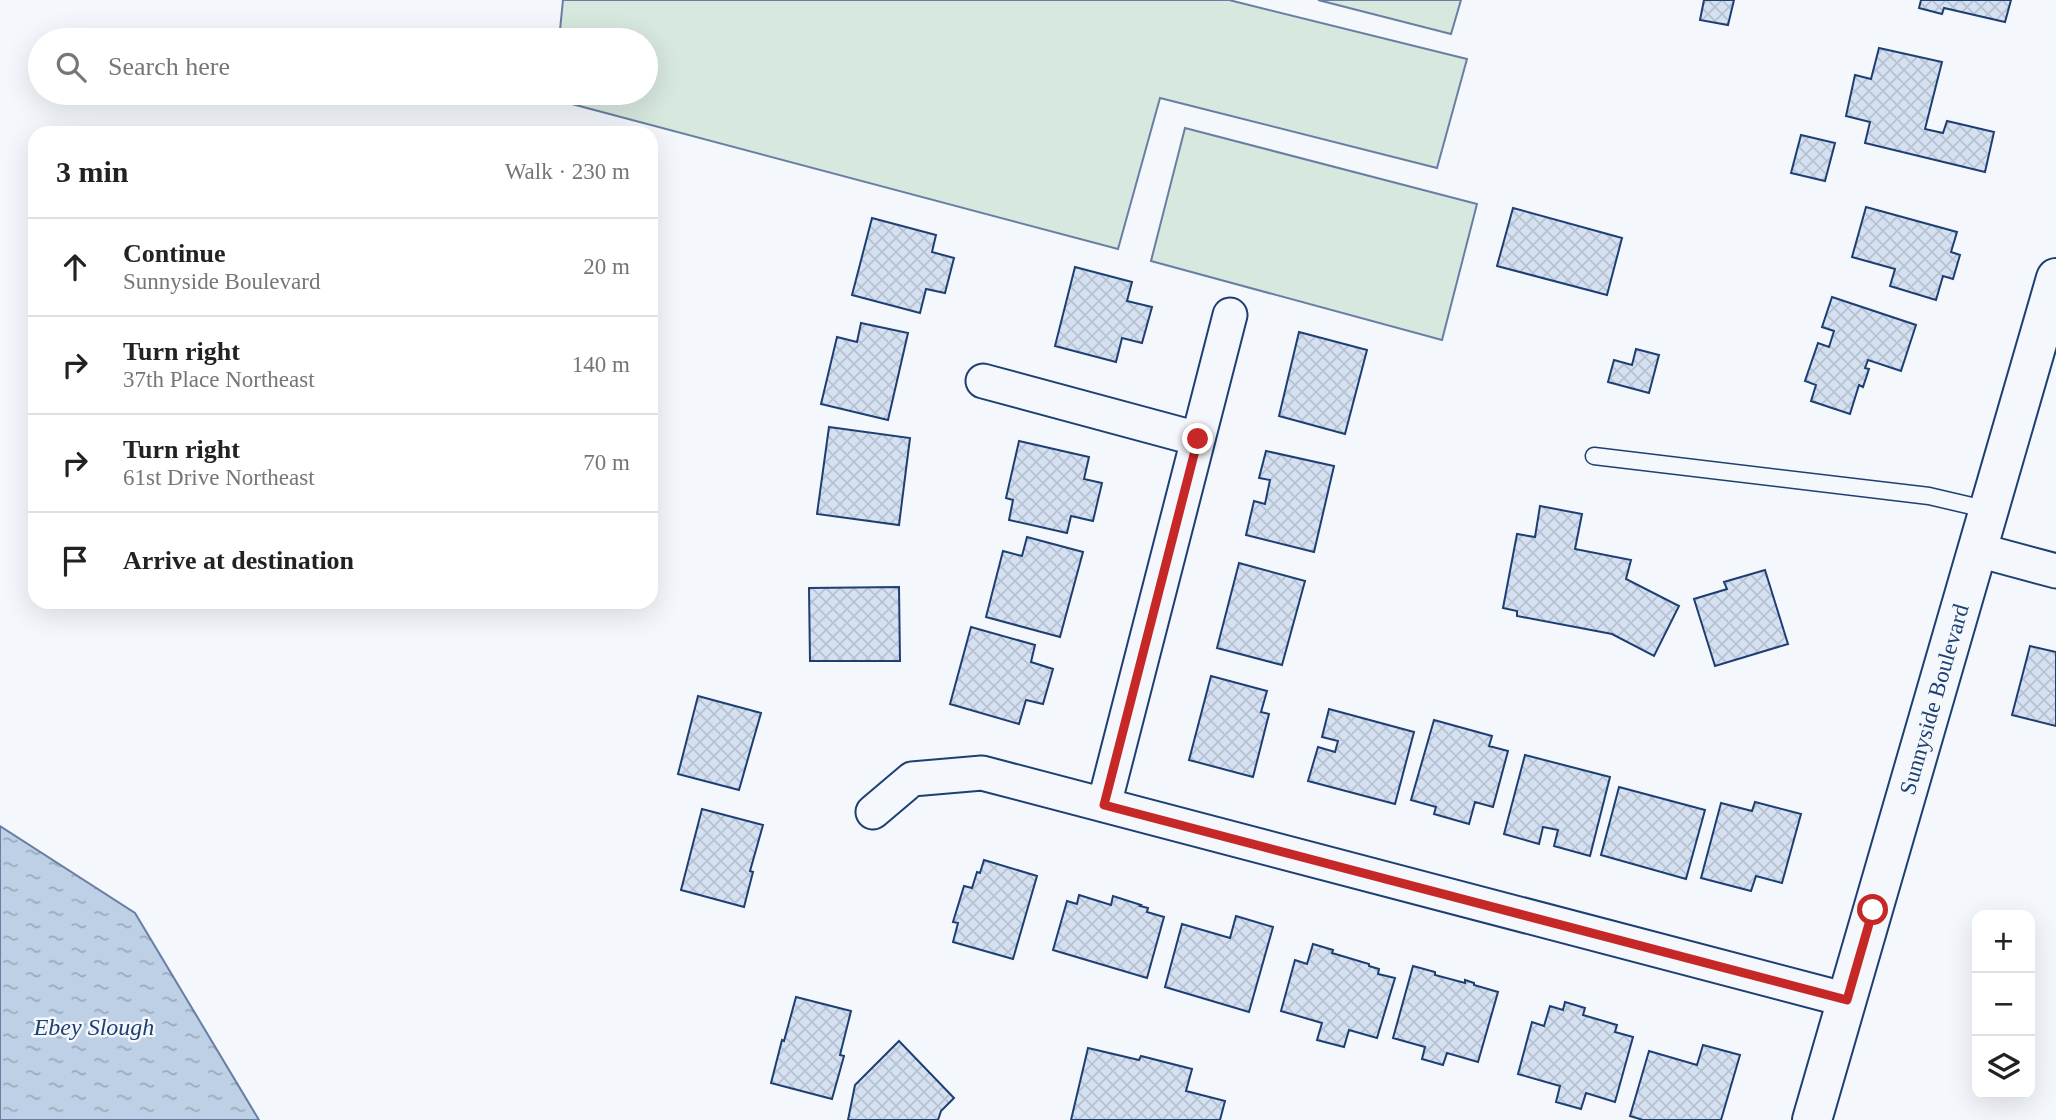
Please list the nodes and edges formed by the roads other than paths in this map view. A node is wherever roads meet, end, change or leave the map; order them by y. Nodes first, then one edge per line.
1 (2056, 278) edge
2 (1230, 315) dead end
3 (983, 381) dead end
4 (1198, 439) junction
5 (1594, 456) dead end
6 (1989, 510) junction
7 (1978, 550) junction
8 (2056, 570) edge
9 (1104, 805) junction
10 (873, 812) dead end
11 (1847, 1000) junction
12 (1812, 1120) edge

1 - 6 street, Sunnyside Boulevard
2 - 4 street
3 - 4 street
4 - 9 street
5 - 6 lane
6 - 7 street, Sunnyside Boulevard
7 - 8 street
7 - 11 street, Sunnyside Boulevard
9 - 10 street
9 - 11 street
11 - 12 street, Sunnyside Boulevard

